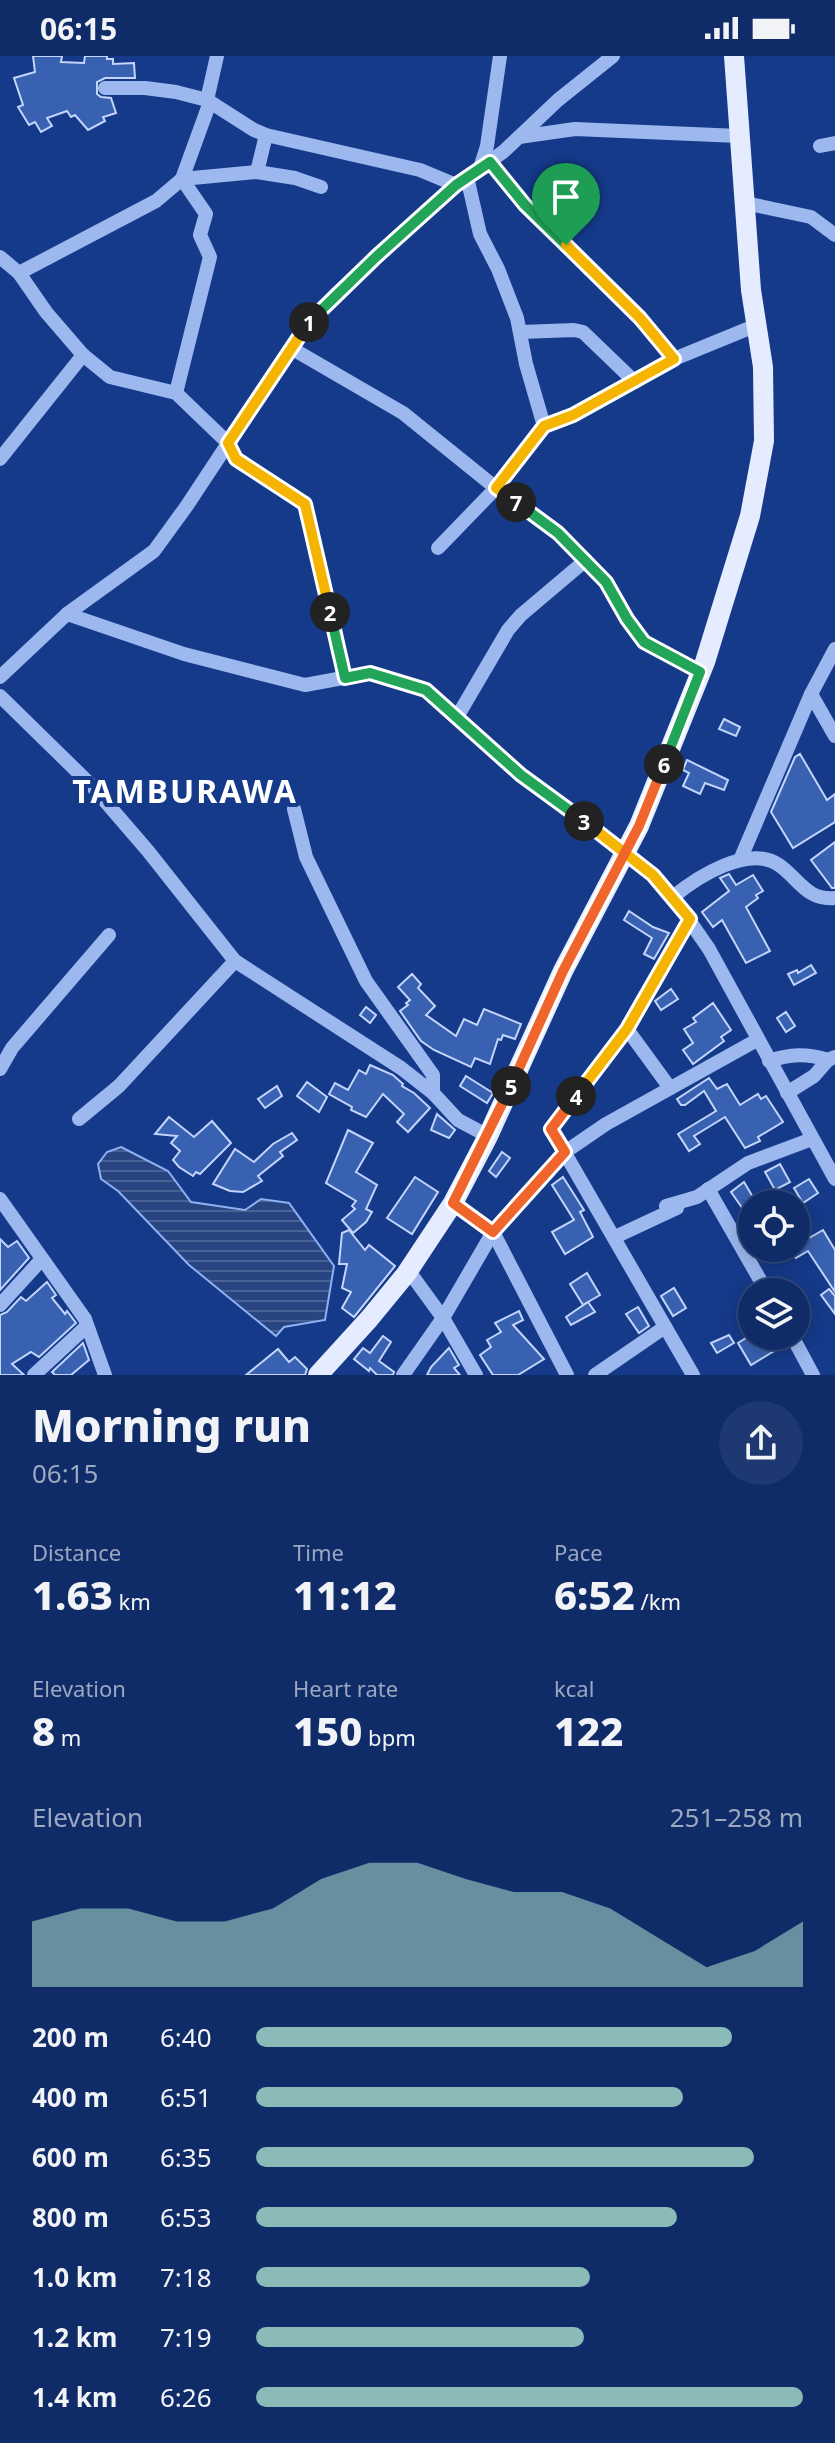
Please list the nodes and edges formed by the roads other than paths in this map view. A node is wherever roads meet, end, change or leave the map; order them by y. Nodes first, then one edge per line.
1 (217, 56) edge
2 (500, 56) edge
3 (613, 56) edge
4 (734, 56) edge
5 (105, 88) dead end
6 (208, 101) junction
7 (266, 135) junction
8 (739, 136) junction
9 (519, 137) junction
10 (485, 165) junction
11 (257, 172) junction
12 (182, 179) junction
13 (461, 181) junction
14 (321, 187) dead end
15 (745, 203) junction
16 (835, 235) edge
17 (0, 257) edge
18 (19, 273) junction
19 (757, 325) junction
20 (521, 332) junction
21 (291, 348) junction
22 (83, 355) junction
23 (674, 359) junction
24 (635, 382) junction
25 (176, 393) junction
26 (544, 426) junction
27 (228, 443) junction
28 (2, 450) edge
29 (496, 488) junction
30 (438, 548) dead end
31 (586, 560) junction
32 (67, 614) junction
33 (835, 649) edge
34 (700, 672) junction
35 (0, 677) edge
36 (345, 678) junction
37 (811, 694) junction
38 (0, 696) edge
39 (457, 717) junction
40 (835, 736) edge
41 (294, 809) dead end
42 (624, 851) junction
43 (740, 860) junction
44 (673, 897) junction
45 (835, 898) edge
46 (690, 919) junction
47 (109, 935) dead end
48 (235, 961) junction
49 (627, 1029) junction
50 (757, 1040) junction
51 (831, 1059) edge
52 (769, 1061) junction
53 (0, 1069) edge
54 (670, 1088) junction
55 (433, 1093) junction
56 (787, 1093) junction
57 (79, 1119) dead end
58 (488, 1136) junction
59 (812, 1139) junction
60 (565, 1152) junction
61 (835, 1179) edge
62 (709, 1191) junction
63 (0, 1199) edge
64 (453, 1203) junction
65 (666, 1206) dead end
66 (493, 1232) junction
67 (615, 1237) junction
68 (42, 1259) junction
69 (408, 1270) junction
70 (759, 1278) edge
71 (0, 1305) edge
72 (443, 1318) junction
73 (87, 1326) junction
74 (665, 1327) junction
75 (800, 1350) edge
76 (34, 1375) edge
77 (105, 1375) edge
78 (318, 1375) edge
79 (403, 1375) edge
80 (476, 1375) edge
81 (567, 1375) edge
82 (595, 1375) edge
83 (693, 1375) edge
84 (813, 1375) edge

1 - 6 street
2 - 10 street
3 - 9 street
4 - 8 main road
5 - 6 street
6 - 7 street
6 - 12 street
7 - 11 street
7 - 13 street
8 - 9 street
8 - 15 main road
9 - 10 street
10 - 13 street
10 - 23 street
11 - 12 street
11 - 14 street
12 - 18 street
12 - 25 street
13 - 20 street
13 - 21 street
15 - 16 street
15 - 19 main road
17 - 18 street
18 - 22 street
19 - 23 street
19 - 34 main road
20 - 24 street
20 - 26 street
21 - 27 street
21 - 29 street
22 - 25 street
22 - 28 street
23 - 24 street
24 - 26 street
25 - 27 street
26 - 29 street
27 - 32 street
27 - 36 street
29 - 30 street
29 - 31 street
31 - 34 street
31 - 39 street
32 - 35 street
32 - 36 street
33 - 37 street
34 - 42 main road
36 - 39 street
37 - 40 street
37 - 43 street
38 - 48 street
39 - 42 street
41 - 55 street
42 - 44 street
42 - 58 main road
43 - 44 street
43 - 45 street
44 - 46 street
46 - 49 street
46 - 50 street
47 - 53 street
48 - 55 street
48 - 57 street
49 - 54 street
49 - 60 street
50 - 52 street
50 - 54 street
51 - 52 street
51 - 56 street
52 - 56 street
54 - 60 street
55 - 58 street
56 - 59 street
58 - 64 main road
59 - 61 street
59 - 62 street
60 - 66 street
60 - 67 street
62 - 65 street
62 - 67 street
62 - 70 street
63 - 68 street
64 - 66 street
64 - 69 main road
66 - 72 street
66 - 81 street
67 - 74 street
68 - 71 street
68 - 73 street
69 - 72 street
69 - 78 main road
72 - 79 street
72 - 80 street
73 - 76 street
73 - 77 street
74 - 82 street
74 - 83 street
75 - 84 street

